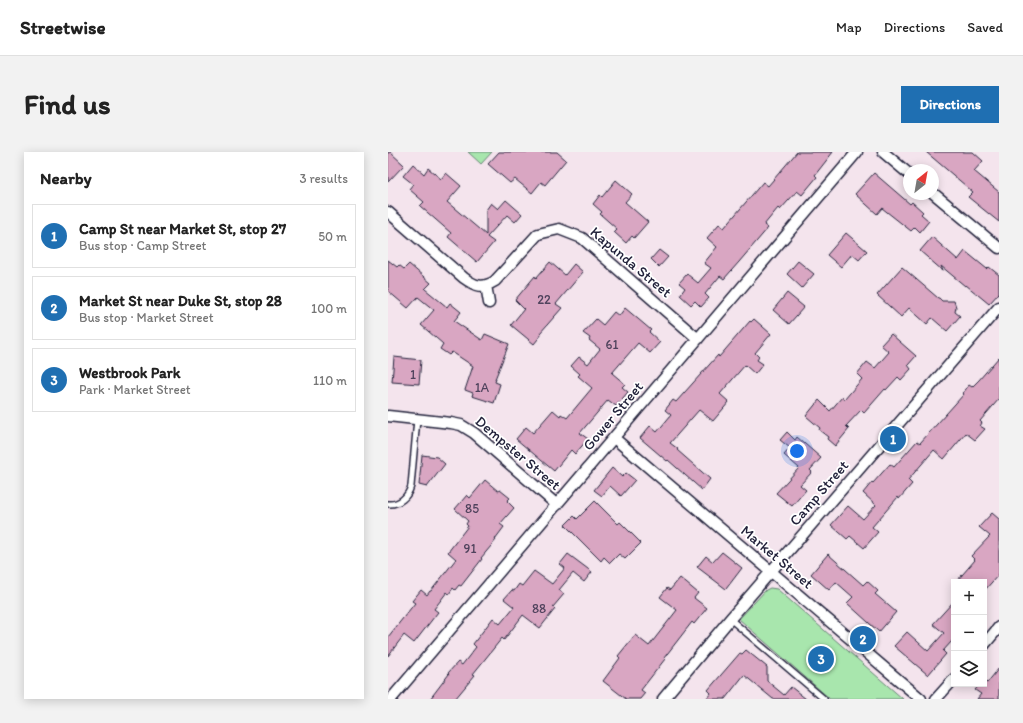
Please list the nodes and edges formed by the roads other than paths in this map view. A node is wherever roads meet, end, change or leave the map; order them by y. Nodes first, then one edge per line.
1 (857, 152) edge
2 (883, 152) edge
3 (903, 169) edge
4 (939, 198) edge
5 (388, 212) edge
6 (999, 248) edge
7 (486, 285) junction
8 (489, 303) dead end
9 (999, 306) edge
10 (698, 339) junction
11 (388, 416) edge
12 (417, 419) junction
13 (614, 438) junction
14 (388, 504) edge
15 (557, 505) junction
16 (771, 572) junction
17 (730, 619) junction
18 (999, 627) edge
19 (987, 641) edge
20 (951, 682) edge
21 (391, 699) edge
22 (663, 699) edge
23 (824, 699) edge
24 (921, 699) edge
25 (936, 699) edge

1 - 10 street, Gower Street
2 - 3 street
4 - 6 street
5 - 7 street
7 - 8 street
7 - 10 street, Kapunda Street
9 - 16 street, Camp Street
10 - 13 street, Gower Street
11 - 12 street, Dempster Street
12 - 14 lane
12 - 15 street, Dempster Street
13 - 15 street, Gower Street
13 - 16 street, Market Street
15 - 21 street, Gower Street
16 - 17 street, Camp Street
16 - 24 street, Market Street
17 - 22 street, Camp Street
17 - 23 lane
18 - 19 street
20 - 25 street

